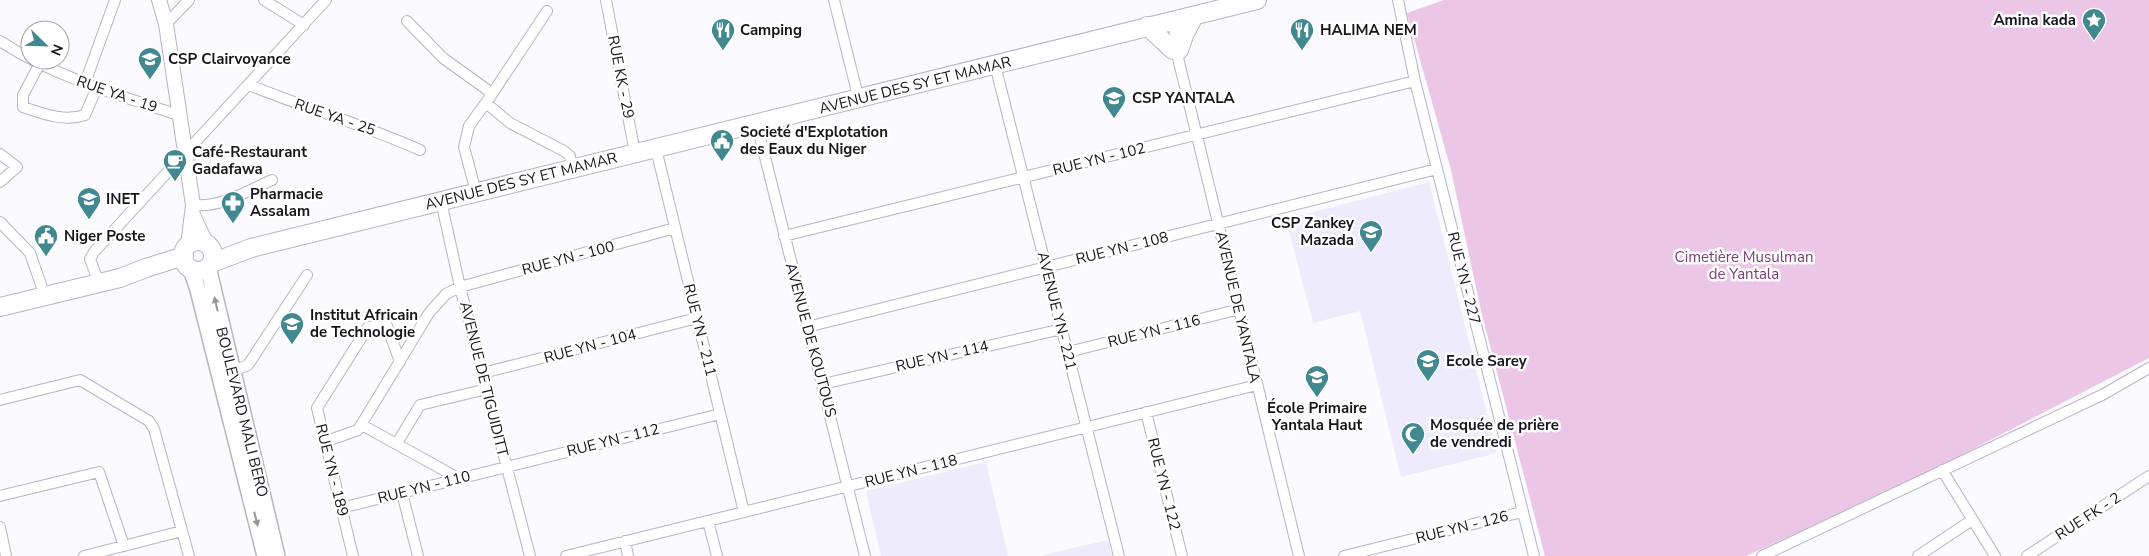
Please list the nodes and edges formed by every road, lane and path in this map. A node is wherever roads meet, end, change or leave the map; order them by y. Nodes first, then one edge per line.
1 (115, 0) edge
2 (160, 0) edge
3 (189, 0) edge
4 (264, 0) edge
5 (326, 0) edge
6 (606, 0) edge
7 (834, 0) edge
8 (1257, 0) edge
9 (1398, 0) edge
10 (547, 11) dead end
11 (1194, 16) junction
12 (407, 21) dead end
13 (1170, 22) junction
14 (166, 24) junction
15 (304, 25) junction
16 (1147, 26) junction
17 (0, 41) edge
18 (20, 53) edge
19 (1177, 53) junction
20 (995, 65) junction
21 (36, 70) edge
22 (52, 70) edge
23 (1415, 81) junction
24 (85, 83) junction
25 (249, 85) junction
26 (97, 87) junction
27 (488, 100) junction
28 (859, 100) junction
29 (181, 116) junction
30 (757, 125) junction
31 (1197, 134) junction
32 (656, 149) junction
33 (420, 150) dead end
34 (186, 153) junction
35 (635, 153) junction
36 (0, 154) edge
37 (572, 169) junction
38 (1437, 169) junction
39 (1024, 177) junction
40 (272, 180) dead end
41 (0, 182) edge
42 (476, 192) junction
43 (441, 201) junction
44 (193, 210) junction
45 (0, 222) edge
46 (1219, 225) junction
47 (675, 228) junction
48 (784, 236) junction
49 (199, 258) junction
50 (1046, 267) junction
51 (307, 275) dead end
52 (99, 283) junction
53 (460, 287) junction
54 (45, 296) junction
55 (0, 307) edge
56 (1240, 309) junction
57 (697, 318) junction
58 (807, 327) junction
59 (1062, 329) junction
60 (1068, 352) junction
61 (400, 362) junction
62 (2149, 368) edge
63 (226, 373) junction
64 (483, 374) junction
65 (823, 384) junction
66 (1257, 385) junction
67 (487, 389) junction
68 (0, 400) edge
69 (1146, 412) junction
70 (720, 414) junction
71 (362, 424) junction
72 (1087, 427) junction
73 (324, 442) junction
74 (397, 443) junction
75 (507, 466) junction
76 (1942, 470) junction
77 (2149, 476) edge
78 (458, 478) junction
79 (848, 486) junction
80 (402, 493) junction
81 (0, 496) edge
82 (341, 508) junction
83 (744, 512) junction
84 (1522, 512) junction
85 (1972, 520) junction
86 (708, 521) junction
87 (0, 527) edge
88 (182, 531) junction
89 (625, 541) junction
90 (124, 546) junction
91 (6, 556) edge
92 (84, 556) edge
93 (189, 556) edge
94 (265, 556) edge
95 (277, 556) edge
96 (353, 556) edge
97 (418, 556) edge
98 (530, 556) edge
99 (566, 556) edge
100 (628, 556) edge
101 (717, 556) edge
102 (865, 556) edge
103 (1119, 556) edge
104 (1182, 556) edge
105 (1299, 556) edge
106 (1344, 556) edge
107 (1534, 556) edge
108 (1762, 556) edge
109 (1918, 556) edge
110 (1995, 556) edge
111 (2027, 556) edge

1 - 24 street
2 - 14 street
3 - 14 street
4 - 15 street
5 - 15 street
6 - 35 street, RUE KK - 29
7 - 28 street
8 - 11 highway, AVENUE DES SY ET MAMAR
9 - 23 street, RUE YN - 227
10 - 27 street
11 - 13 highway, AVENUE DES SY ET MAMAR
11 - 19 highway
12 - 27 street
13 - 16 highway, AVENUE DES SY ET MAMAR
13 - 19 street, AVENUE DE YANTALA
14 - 29 street
15 - 25 street
16 - 19 highway
16 - 20 highway, AVENUE DES SY ET MAMAR
17 - 18 street, RUE YA - 19
19 - 31 street, AVENUE DE YANTALA
20 - 28 highway, AVENUE DES SY ET MAMAR
20 - 39 street, AVENUE YN- 221
21 - 26 street
22 - 24 street, RUE YA - 19
23 - 31 street, RUE YN - 102
23 - 38 street, RUE YN - 227
24 - 26 street, RUE YA - 19
25 - 33 street, RUE YA - 25
25 - 34 street
26 - 29 street, RUE YA - 19
27 - 37 street
27 - 42 street
28 - 30 highway, AVENUE DES SY ET MAMAR
29 - 34 street
30 - 32 highway, AVENUE DES SY ET MAMAR
30 - 48 street, AVENUE DE KOUTOUS
31 - 39 street, RUE YN - 102
31 - 46 street, AVENUE DE YANTALA
32 - 35 highway, AVENUE DES SY ET MAMAR
32 - 47 street, RUE YN - 211
34 - 44 street
34 - 52 street
35 - 37 highway, AVENUE DES SY ET MAMAR
36 - 41 street
37 - 42 highway, AVENUE DES SY ET MAMAR
38 - 46 street, RUE YN - 108
38 - 84 street, RUE YN - 227
39 - 48 street, RUE YN - 102
39 - 50 street, AVENUE YN- 221
40 - 44 street
42 - 43 highway, AVENUE DES SY ET MAMAR
43 - 49 highway, AVENUE DES SY ET MAMAR
43 - 53 street, AVENUE DE TIGUIDITT
44 - 49 street
45 - 54 street
46 - 50 street, RUE YN - 108
46 - 56 street, AVENUE DE YANTALA
47 - 53 street, RUE YN - 100
47 - 57 street, RUE YN - 211
48 - 58 street, AVENUE DE KOUTOUS
49 - 52 highway, AVENUE DES SY ET MAMAR
49 - 63 main road, BOULEVARD MALI BERO
50 - 58 street, RUE YN - 108
50 - 59 street, AVENUE YN- 221
51 - 63 street
52 - 54 highway, AVENUE DES SY ET MAMAR
53 - 61 street, RUE YN - 100
53 - 64 street, AVENUE DE TIGUIDITT
54 - 55 highway, AVENUE DES SY ET MAMAR
56 - 60 street, RUE YN - 116
56 - 66 street, AVENUE DE YANTALA
57 - 64 street, RUE YN - 104
57 - 70 street, RUE YN - 211
58 - 65 street, AVENUE DE KOUTOUS
59 - 60 street, AVENUE YN- 221
59 - 65 street, RUE YN - 114
60 - 72 street, AVENUE YN- 221
61 - 71 street, RUE YN - 100
61 - 73 street, RUE YN - 189
62 - 76 street
63 -> 94 main road, BOULEVARD MALI BERO
63 - 95 main road, BOULEVARD MALI BERO
64 - 67 street, AVENUE DE TIGUIDITT
65 - 79 street, AVENUE DE KOUTOUS
66 - 69 street, RUE YN - 118
66 - 105 street, AVENUE DE YANTALA
67 - 74 street
67 - 75 street, AVENUE DE TIGUIDITT
68 - 88 street
69 - 72 street, RUE YN - 118
69 - 104 street, RUE YN - 122
70 - 75 street, RUE YN - 112
70 - 83 street, RUE YN - 211
71 - 73 street
71 - 74 street
72 - 79 street, RUE YN - 118
72 - 103 street, AVENUE YN- 221
73 - 82 street, RUE YN - 189
74 - 78 street
75 - 78 street, RUE YN - 110
75 - 98 street, AVENUE DE TIGUIDITT
76 - 85 street
76 - 108 street
77 - 111 street, RUE FK - 2
78 - 80 street, RUE YN - 110
79 - 83 street, RUE YN - 118
79 - 102 street, AVENUE DE KOUTOUS
80 - 82 street, RUE YN - 110
80 - 97 street
81 - 90 street
82 - 96 street, RUE YN - 189
83 - 86 street, RUE YN - 118
84 - 106 street, RUE YN - 126
84 - 107 street, RUE YN - 227
85 - 109 street
85 - 110 street
86 - 89 street, RUE YN - 118
86 - 101 street
87 - 91 street
88 - 90 street
88 - 93 street
89 - 99 street, RUE YN - 118
89 - 100 street
90 - 92 street

